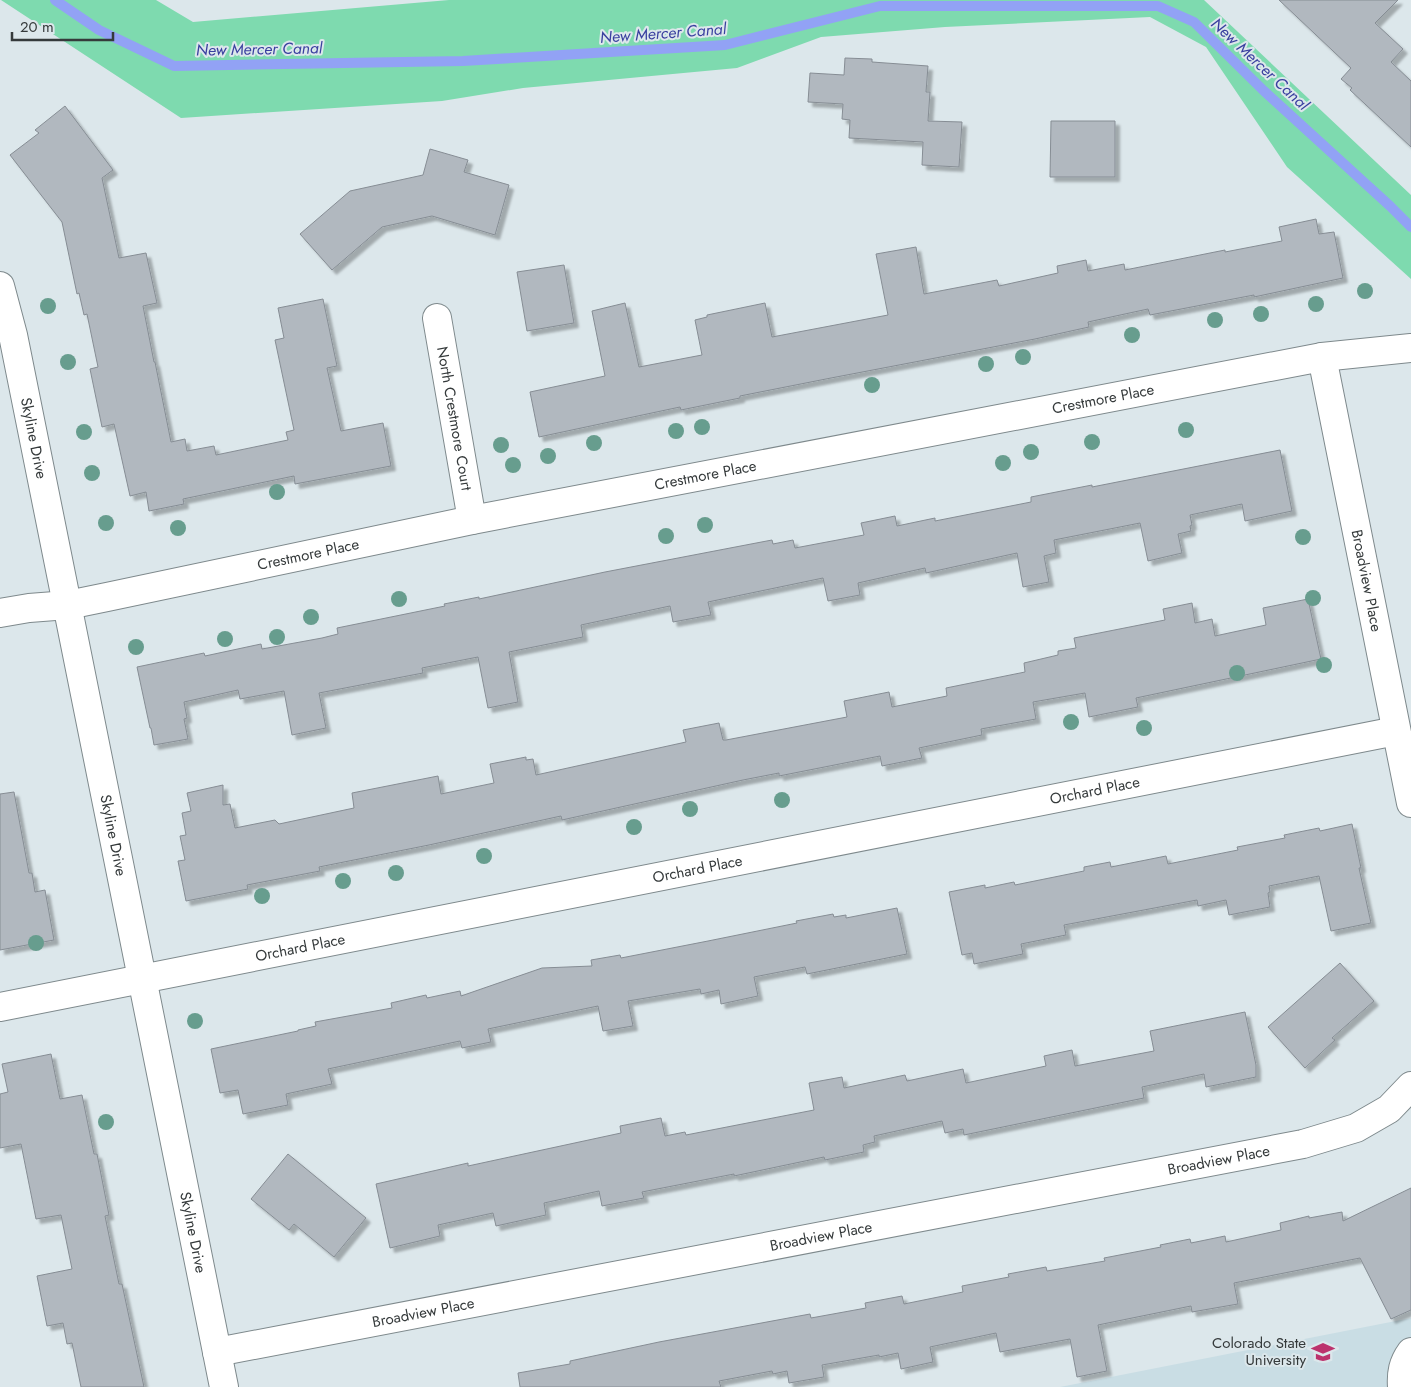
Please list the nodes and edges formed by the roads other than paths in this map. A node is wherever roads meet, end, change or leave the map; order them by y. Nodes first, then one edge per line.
1 (0, 286) edge
2 (437, 318) dead end
3 (1411, 348) edge
4 (1322, 357) junction
5 (472, 520) junction
6 (68, 605) junction
7 (0, 613) edge
8 (1396, 730) junction
9 (1411, 803) edge
10 (143, 979) junction
11 (0, 1007) edge
12 (1411, 1086) edge
13 (217, 1352) junction
14 (1411, 1352) edge
15 (224, 1387) edge
16 (1402, 1387) edge

1 - 6 street, Skyline Drive
2 - 5 street, North Crestmore Court
3 - 4 street, Crestmore Place
4 - 5 street, Crestmore Place
4 - 8 street, Broadview Place
5 - 6 street, Crestmore Place
6 - 7 street, Crestmore Place
6 - 10 street, Skyline Drive
8 - 9 street, Broadview Place
8 - 10 street, Orchard Place
10 - 11 street, Orchard Place
10 - 13 street, Skyline Drive
12 - 13 street, Broadview Place
13 - 15 street, Skyline Drive
14 - 16 street

